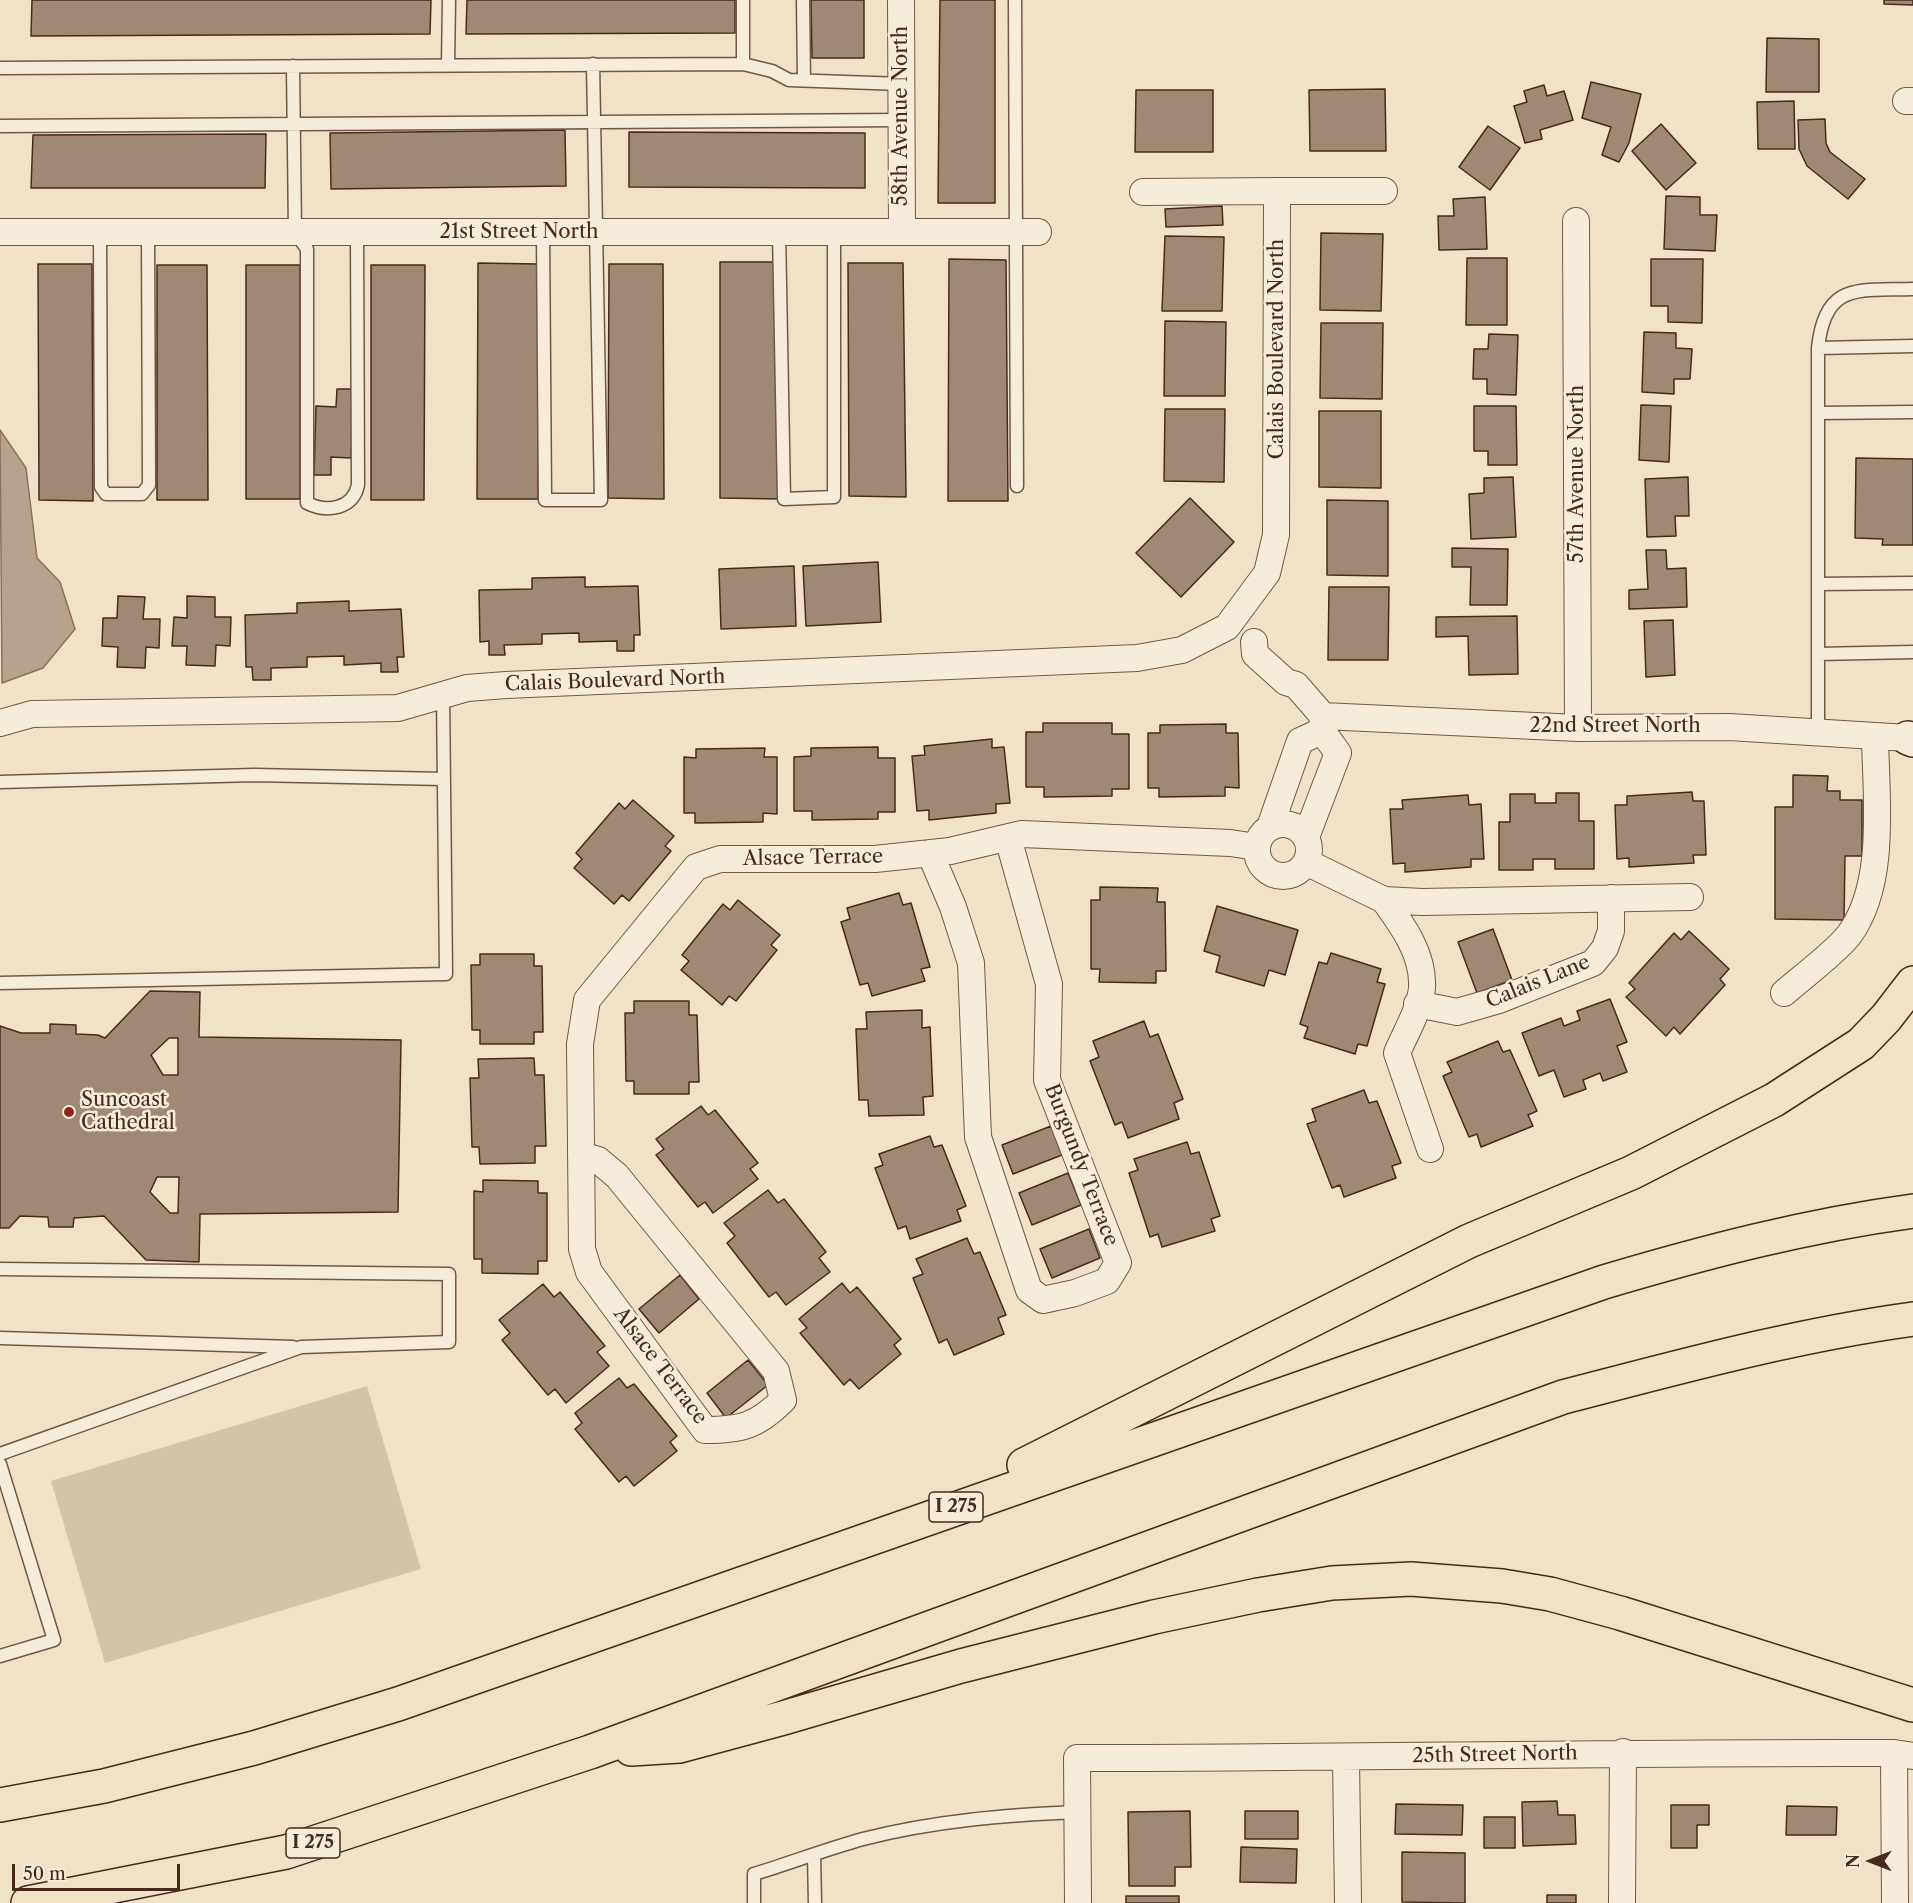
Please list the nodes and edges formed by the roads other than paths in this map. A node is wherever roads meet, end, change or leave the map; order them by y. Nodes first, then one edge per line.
1 (449, 0) edge
2 (743, 0) edge
3 (803, 0) edge
4 (901, 0) edge
5 (1016, 0) edge
6 (593, 64) junction
7 (743, 64) junction
8 (448, 65) junction
9 (293, 66) junction
10 (0, 68) edge
11 (804, 80) junction
12 (901, 84) junction
13 (595, 120) junction
14 (902, 120) junction
15 (294, 123) junction
16 (0, 126) edge
17 (1277, 191) junction
18 (1384, 191) dead end
19 (1143, 192) dead end
20 (1576, 220) dead end
21 (779, 231) junction
22 (834, 231) junction
23 (902, 231) junction
24 (0, 232) edge
25 (100, 232) junction
26 (148, 232) junction
27 (295, 232) junction
28 (357, 232) junction
29 (543, 232) junction
30 (597, 232) junction
31 (1027, 232) junction
32 (1913, 289) edge
33 (1913, 346) edge
34 (1818, 348) junction
35 (1913, 412) edge
36 (1818, 413) junction
37 (1017, 486) dead end
38 (1913, 583) edge
39 (1818, 584) junction
40 (1227, 627) junction
41 (1913, 652) edge
42 (1818, 654) junction
43 (443, 694) junction
44 (0, 723) edge
45 (1322, 723) junction
46 (1578, 728) junction
47 (1818, 733) junction
48 (1875, 738) junction
49 (1911, 738) edge
50 (444, 780) junction
51 (0, 782) edge
52 (1263, 837) junction
53 (1008, 838) junction
54 (1306, 850) junction
55 (930, 853) junction
56 (1690, 897) dead end
57 (1611, 898) junction
58 (1384, 900) junction
59 (0, 983) edge
60 (1913, 983) edge
61 (1784, 993) dead end
62 (1417, 1004) junction
63 (1430, 1149) dead end
64 (581, 1155) junction
65 (1913, 1211) edge
66 (0, 1269) edge
67 (1913, 1319) edge
68 (0, 1338) edge
69 (302, 1347) junction
70 (0, 1454) edge
71 (0, 1464) edge
72 (858, 1542) junction
73 (0, 1656) edge
74 (1913, 1705) edge
75 (590, 1752) junction
76 (1623, 1752) junction
77 (1903, 1754) edge
78 (1346, 1758) junction
79 (0, 1805) edge
80 (1077, 1812) junction
81 (813, 1855) junction
82 (28, 1903) edge
83 (754, 1903) edge
84 (815, 1903) edge
85 (1078, 1903) edge
86 (1348, 1903) edge
87 (1622, 1903) edge
88 (1895, 1903) edge

1 - 8 lane
2 - 7 lane
3 - 11 lane
4 - 12 street, 58th Avenue North
5 - 31 lane
6 - 7 lane
6 - 8 lane
6 - 13 lane
7 - 11 lane
8 - 9 lane
9 - 10 lane
9 - 15 lane
11 - 12 lane
12 - 14 street, 58th Avenue North
13 - 14 lane
13 - 15 lane
13 - 30 lane
14 - 23 street, 58th Avenue North
15 - 16 lane
15 - 27 lane
17 - 18 street
17 - 19 street
17 - 40 street, Calais Boulevard North
20 - 46 street, 57th Avenue North
21 - 22 street, 21st Street North
21 - 22 lane
21 - 30 street, 21st Street North
22 - 23 street, 21st Street North
23 - 31 street, 21st Street North
24 - 25 street, 21st Street North
25 - 26 street, 21st Street North
25 - 26 lane
26 - 27 street, 21st Street North
27 - 28 street, 21st Street North
27 - 28 lane
28 - 29 street, 21st Street North
29 - 30 street, 21st Street North
29 - 30 lane
31 - 37 lane
32 - 34 lane
33 - 34 lane
34 - 36 lane
35 - 36 lane
36 - 39 lane
38 - 39 lane
39 - 42 lane
40 - 43 street, Calais Boulevard North
40 - 45 street
41 - 42 lane
42 - 47 lane
43 - 44 street, Calais Boulevard North
43 - 50 lane
45 - 46 street, 22nd Street North
45 - 52 street
45 - 54 street
46 - 47 street, 22nd Street North
47 - 48 street, 22nd Street North
48 - 49 street, 22nd Street North
48 - 61 street
50 - 51 lane
50 - 59 lane
52 - 53 street, Alsace Terrace
52 - 54 street
52 - 54 street
53 - 55 street, Alsace Terrace
53 - 55 street, Burgundy Terrace
54 - 58 street
55 - 64 street, Alsace Terrace
56 - 57 street
57 - 58 street
57 - 62 street, Calais Lane
58 - 62 street
60 - 72 highway
62 - 63 street
64 - 64 street, Alsace Terrace
65 - 72 highway, I 275
66 - 69 lane
67 - 75 highway, I 275
68 - 69 lane
69 - 70 lane
71 - 73 lane
72 - 79 highway, I 275
74 - 75 highway
75 - 82 highway, I 275
76 - 77 street, 25th Street North
76 - 78 street, 25th Street North
76 - 87 street
77 - 88 street
78 - 80 street, 25th Street North
78 - 86 street
80 - 81 lane
80 - 85 street
81 - 83 lane
81 - 84 lane

